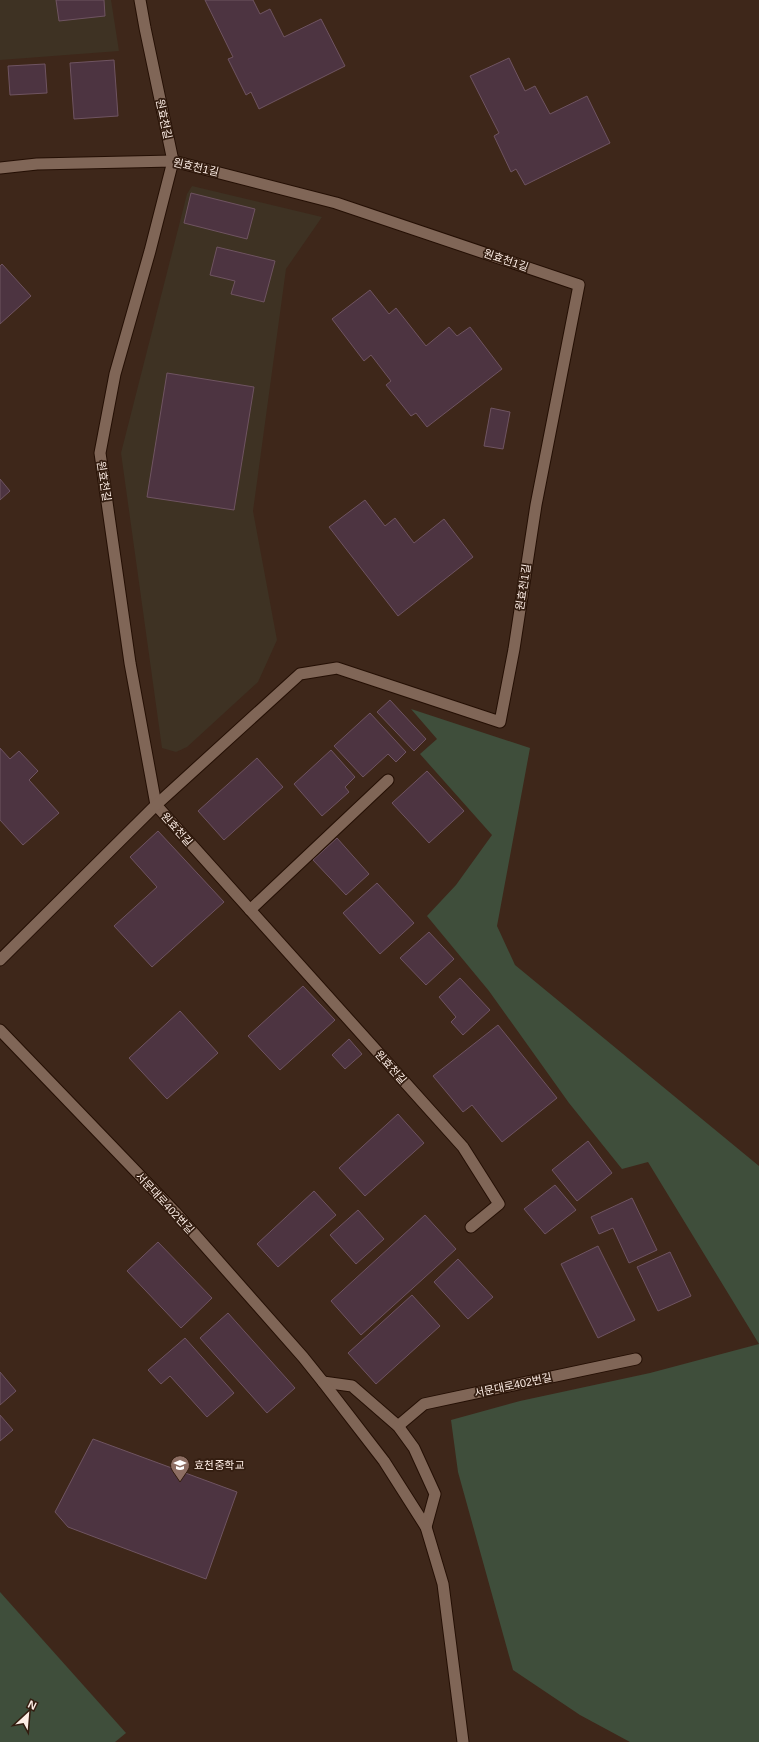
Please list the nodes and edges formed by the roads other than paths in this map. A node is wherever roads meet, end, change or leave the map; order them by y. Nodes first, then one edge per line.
1 (140, 0) edge
2 (172, 160) junction
3 (0, 168) edge
4 (388, 780) dead end
5 (156, 805) junction
6 (250, 910) junction
7 (0, 960) edge
8 (0, 1030) edge
9 (471, 1227) dead end
10 (636, 1359) dead end
11 (323, 1382) junction
12 (398, 1426) junction
13 (426, 1528) junction
14 (463, 1742) edge

1 - 2 street, 원효천길
2 - 3 street, 원효천1길
2 - 5 street, 원효천길
2 - 5 street, 원효천1길
4 - 6 street
5 - 6 street, 원효천길
5 - 7 street
6 - 9 street, 원효천길
8 - 11 street, 서문대로402번길
10 - 12 street, 서문대로402번길
11 - 12 street
11 - 13 street, 서문대로402번길
12 - 13 street
13 - 14 street, 서문대로402번길

